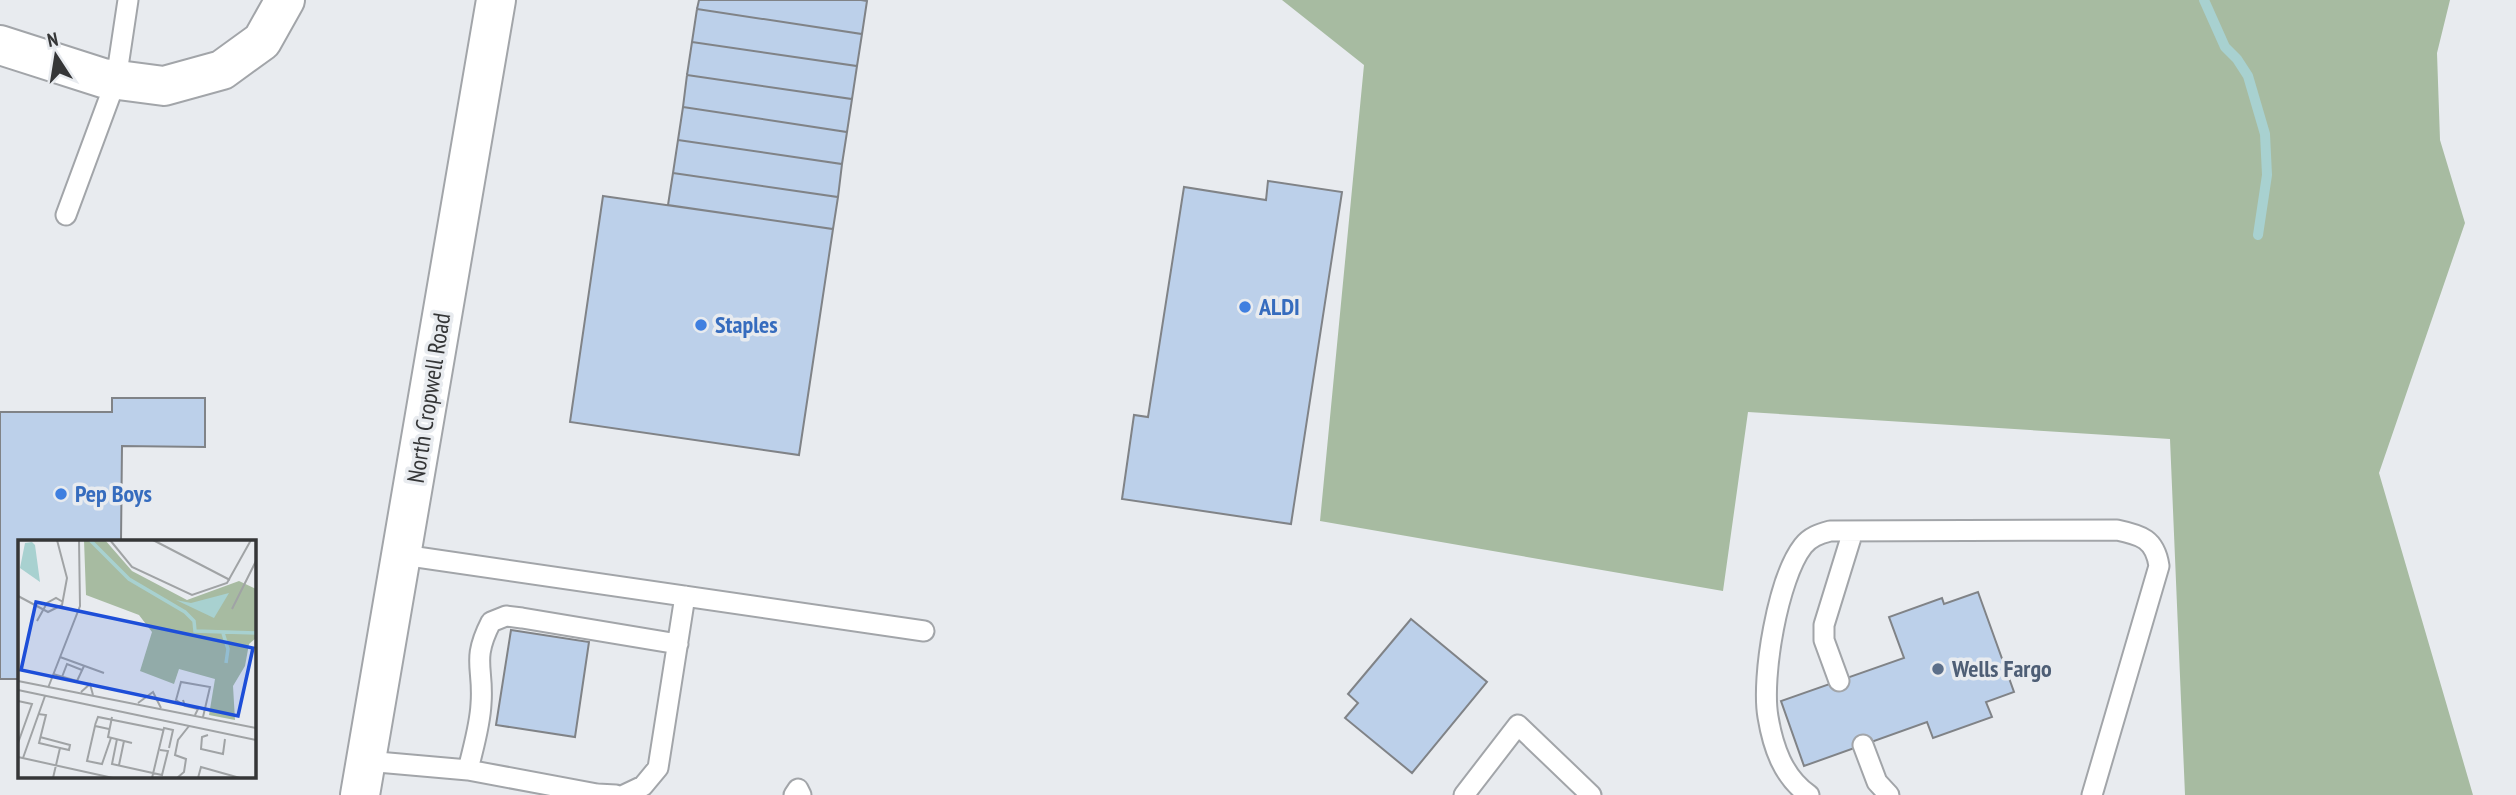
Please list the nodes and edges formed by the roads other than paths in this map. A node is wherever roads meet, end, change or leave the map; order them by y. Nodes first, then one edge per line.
1 (128, 0) edge
2 (285, 0) edge
3 (496, 0) edge
4 (0, 45) edge
5 (116, 80) junction
6 (66, 215) dead end
7 (1853, 531) junction
8 (403, 555) junction
9 (685, 596) junction
10 (924, 631) dead end
11 (678, 644) junction
12 (1839, 681) dead end
13 (1863, 745) dead end
14 (468, 769) junction
15 (363, 778) edge
16 (597, 795) edge
17 (616, 795) edge
18 (624, 795) edge
19 (794, 795) edge
20 (801, 795) edge
21 (1464, 795) edge
22 (1591, 795) edge
23 (1809, 795) edge
24 (1889, 795) edge
25 (2092, 795) edge

1 - 5 lane
2 - 5 street
3 - 8 street, North Cropwell Road
4 - 5 street
5 - 6 lane
7 - 12 lane
7 - 23 lane
7 - 25 lane
8 - 9 lane
8 - 15 street, North Cropwell Road
9 - 10 lane
9 - 11 lane
11 - 14 lane
11 - 18 lane
13 - 24 lane
14 - 15 lane
14 - 16 lane
16 - 17 lane
19 - 20 lane
21 - 22 lane

